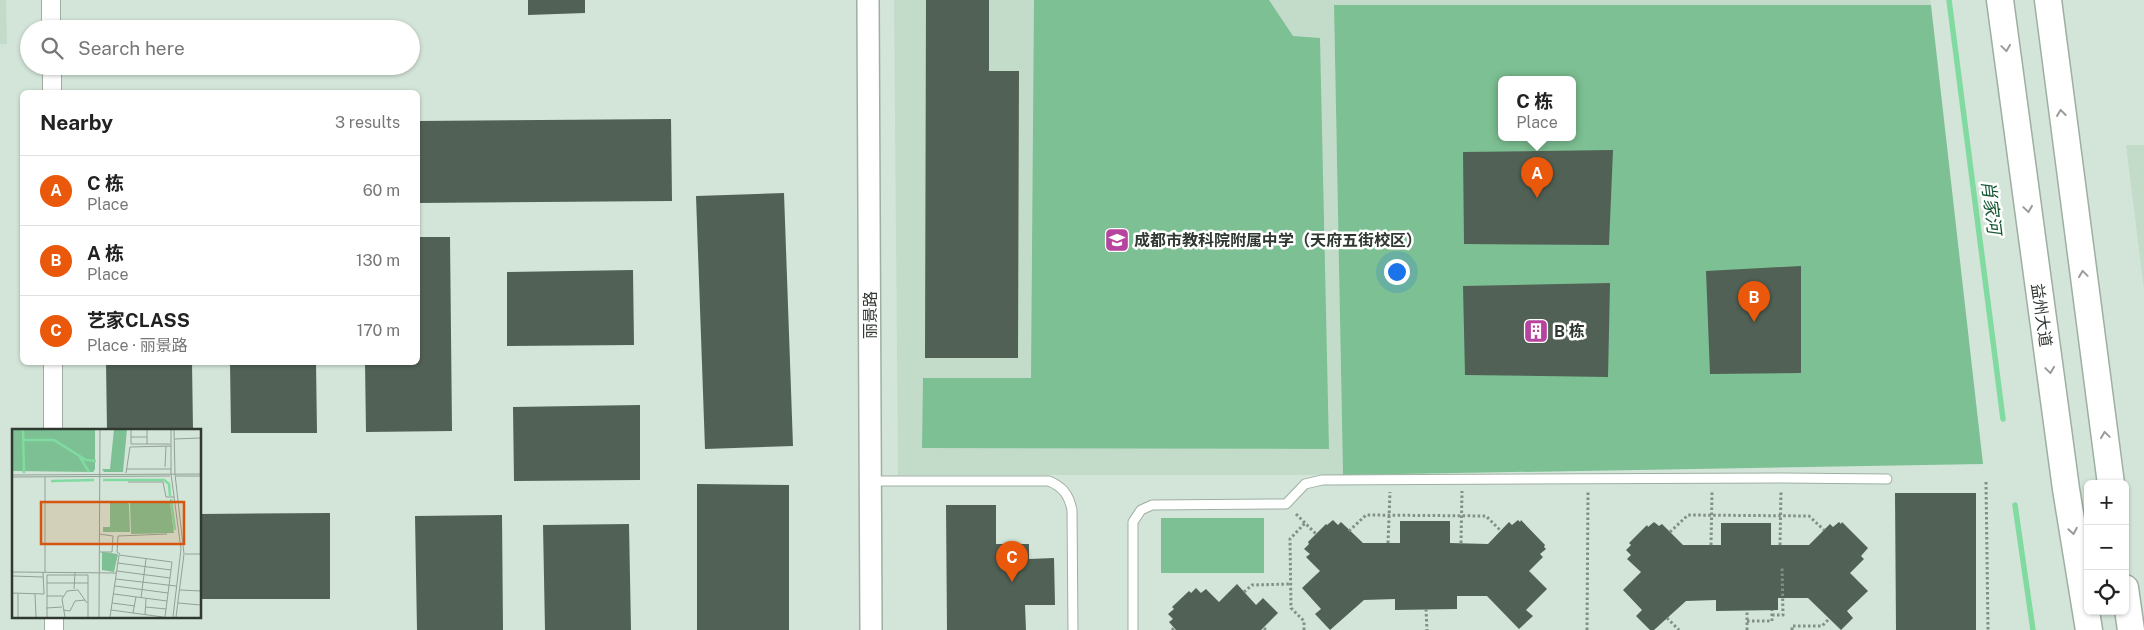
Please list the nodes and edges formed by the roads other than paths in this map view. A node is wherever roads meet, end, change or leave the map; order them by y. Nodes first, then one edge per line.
1 (51, 0) edge
2 (868, 0) edge
3 (2000, 0) edge
4 (2048, 0) edge
5 (51, 20) edge
6 (52, 75) edge
7 (52, 90) edge
8 (53, 365) edge
9 (53, 429) edge
10 (1887, 479) dead end
11 (2110, 480) edge
12 (870, 481) junction
13 (2129, 615) edge
14 (871, 630) edge
15 (1073, 630) edge
16 (1133, 630) edge
17 (2088, 630) edge
18 (2131, 630) edge

1 - 5 street
2 - 12 street, 丽景路
3 -> 17 main road, 益州大道
11 -> 4 main road
6 - 7 street
8 - 9 street
10 - 16 lane
12 - 14 street, 丽景路
12 - 15 lane
13 - 18 main road

